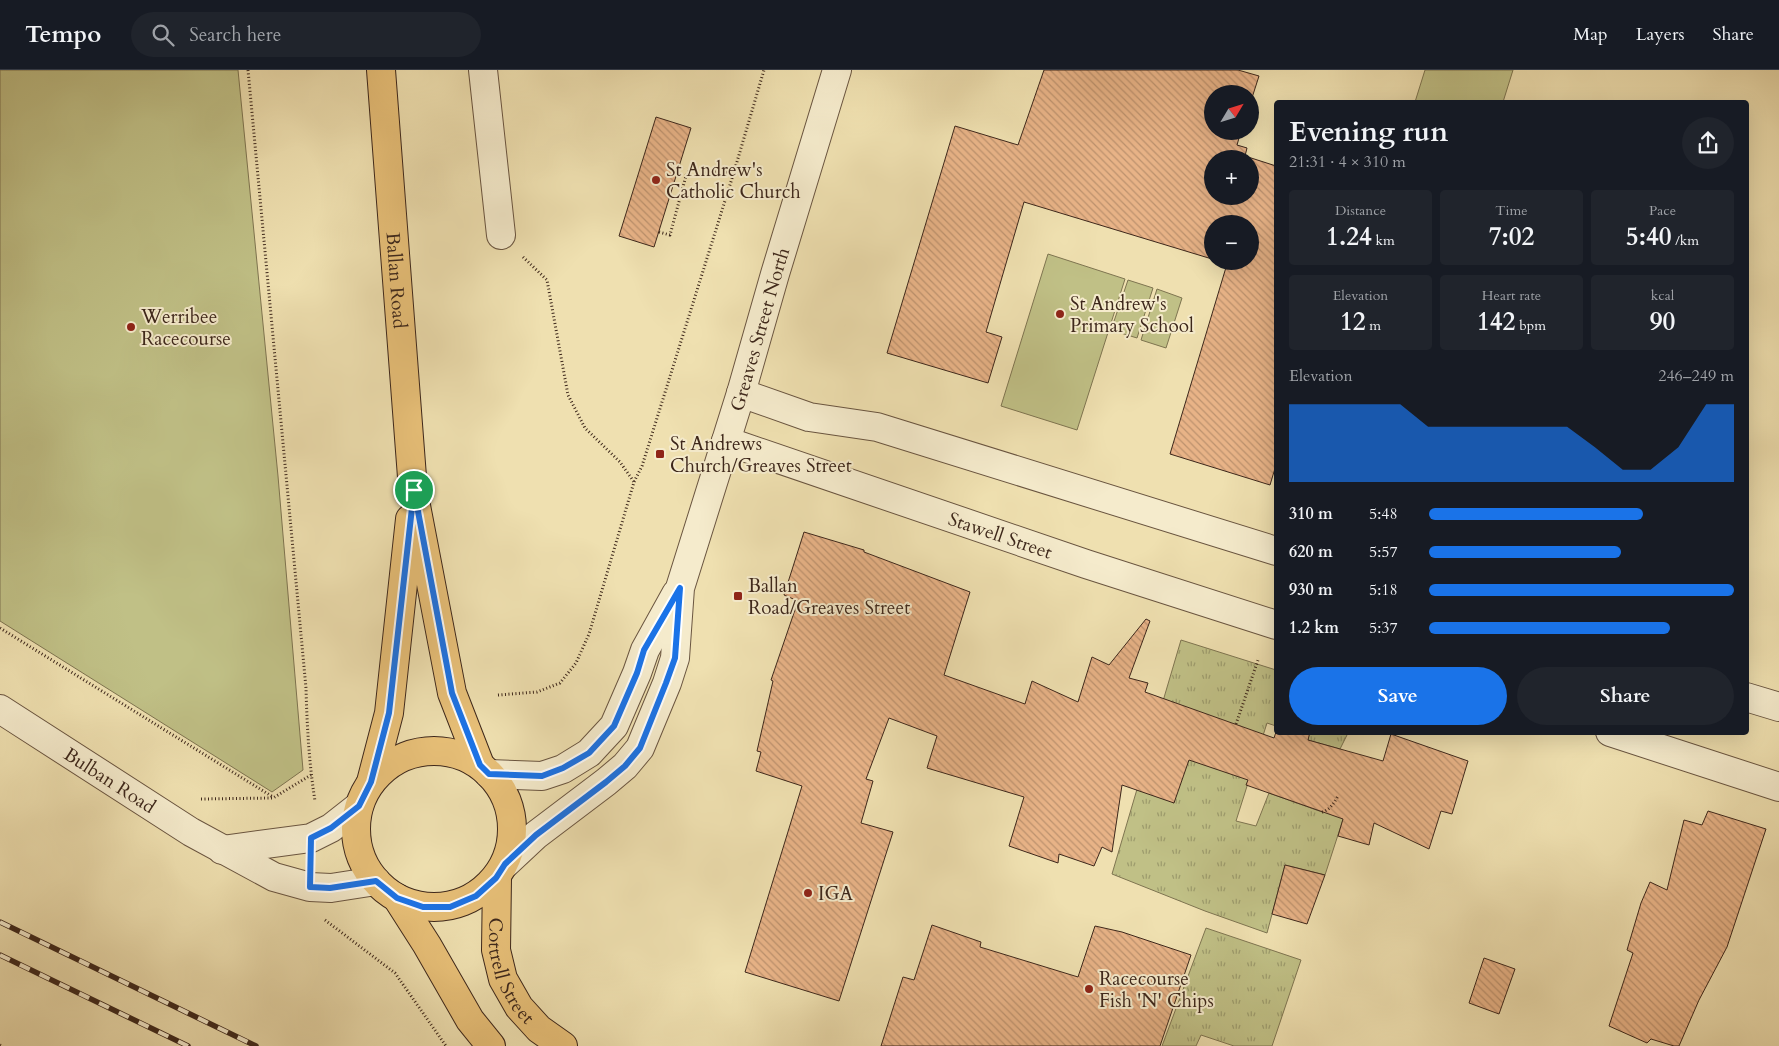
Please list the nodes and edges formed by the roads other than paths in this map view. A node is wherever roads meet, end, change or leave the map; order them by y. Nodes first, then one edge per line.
1 (381, 70) edge
2 (483, 70) edge
3 (837, 70) edge
4 (501, 235) road end
5 (741, 393) junction
6 (726, 441) junction
7 (414, 490) junction
8 (1274, 550) edge
9 (680, 588) junction
10 (1274, 624) edge
11 (1749, 698) edge
12 (1779, 707) edge
13 (0, 709) edge
14 (1619, 735) edge
15 (484, 770) junction
16 (371, 782) junction
17 (1779, 787) edge
18 (359, 806) junction
19 (222, 850) junction
20 (501, 871) junction
21 (376, 881) junction
22 (397, 898) junction
23 (491, 1046) edge
24 (563, 1046) edge

1 - 7 main road, Ballan Road
2 - 4 street
3 - 5 street, Greaves Street North
5 - 6 street, Greaves Street North
5 - 8 street
6 - 9 street, Greaves Street North
6 - 10 street, Stawell Street
7 - 15 main road, Ballan Road
7 - 16 main road, Ballan Road
9 - 15 street, Greaves Street North
9 - 20 street, Greaves Street North
11 - 12 street
13 - 19 street, Bulban Road
14 - 17 street
15 - 16 main road
15 - 20 main road
16 - 18 main road
18 - 19 street
18 - 21 main road
19 - 21 street, Bulban Road
20 - 22 main road
20 - 24 main road, Cottrell Street
21 - 22 main road
22 - 23 main road

